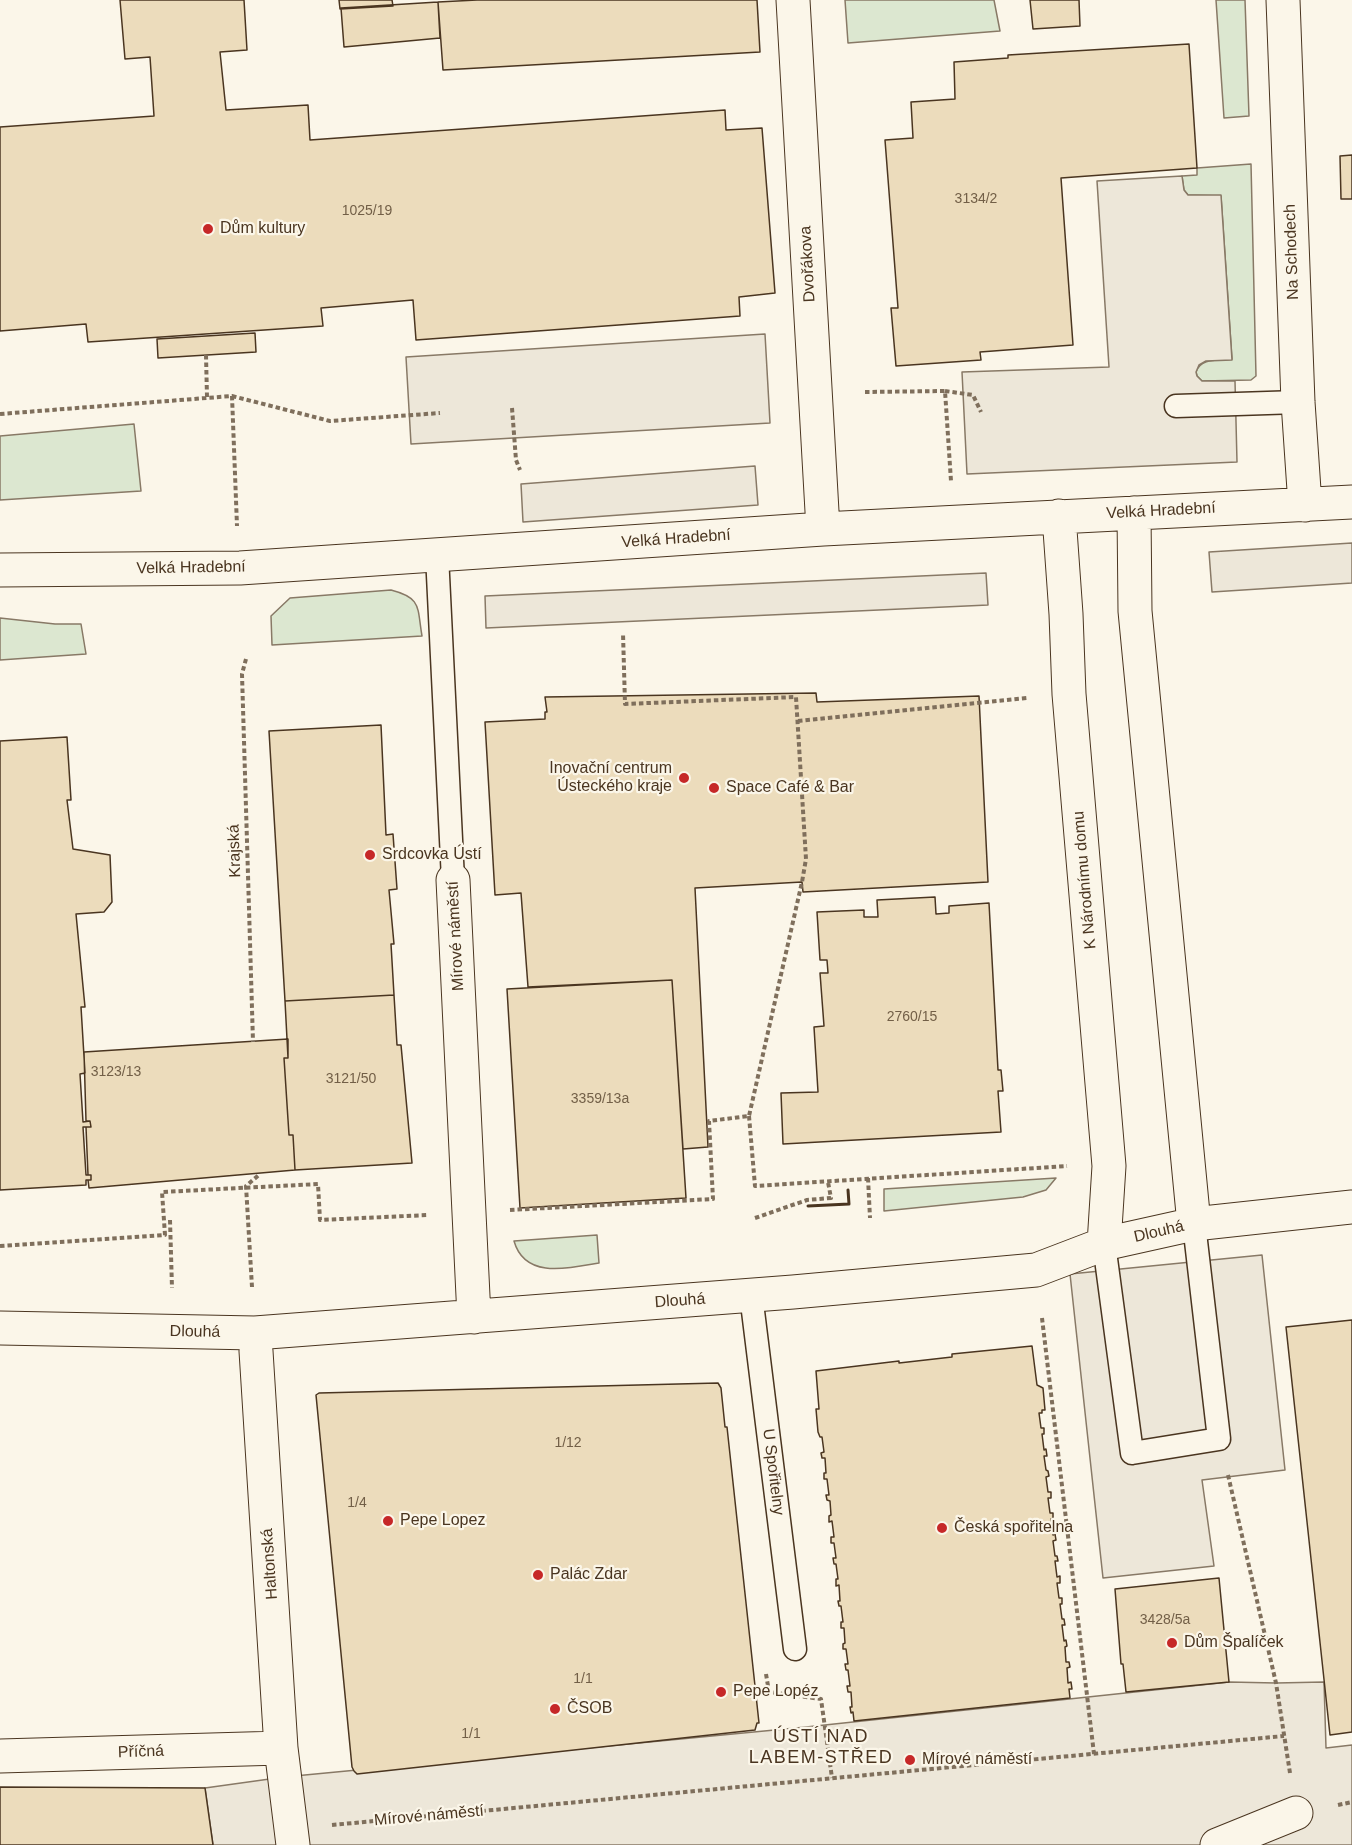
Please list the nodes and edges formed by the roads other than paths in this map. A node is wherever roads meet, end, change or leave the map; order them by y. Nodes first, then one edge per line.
1 (793, 0) edge
2 (1283, 0) edge
3 (1298, 402) junction
4 (1176, 406) dead end
5 (1352, 502) edge
6 (1305, 505) junction
7 (1134, 513) junction
8 (1059, 516) junction
9 (824, 529) junction
10 (437, 555) junction
11 (0, 570) edge
12 (453, 880) joint
13 (1352, 1207) edge
14 (1194, 1224) junction
15 (1104, 1244) junction
16 (751, 1295) junction
17 (474, 1317) junction
18 (0, 1328) edge
19 (256, 1351) dead end
20 (795, 1649) dead end
21 (0, 1756) edge
22 (282, 1762) junction
23 (1296, 1813) road end
24 (292, 1837) edge
25 (1217, 1845) edge

1 - 9 street, Dvořákova
2 - 3 street, Na Schodech
3 - 4 lane
3 - 6 street, Na Schodech
5 - 6 street, Velká Hradební
6 - 7 street, Velká Hradební
7 - 8 street, Velká Hradební
7 - 14 street
8 - 9 street, Velká Hradební
8 - 15 street, K Národnímu domu
9 - 10 street, Velká Hradební
10 - 11 street, Velká Hradební
10 - 12 lane, Mírové náměstí
12 - 17 street, Mírové náměstí
13 - 14 street, Dlouhá
14 - 15 street, Dlouhá
14 - 15 lane
15 - 16 street, Dlouhá
16 - 17 street, Dlouhá
16 - 20 lane, U Spořitelny
17 - 18 street, Dlouhá
19 - 22 street, Haltonská
21 - 22 street, Příčná
22 - 24 street
23 - 25 street

